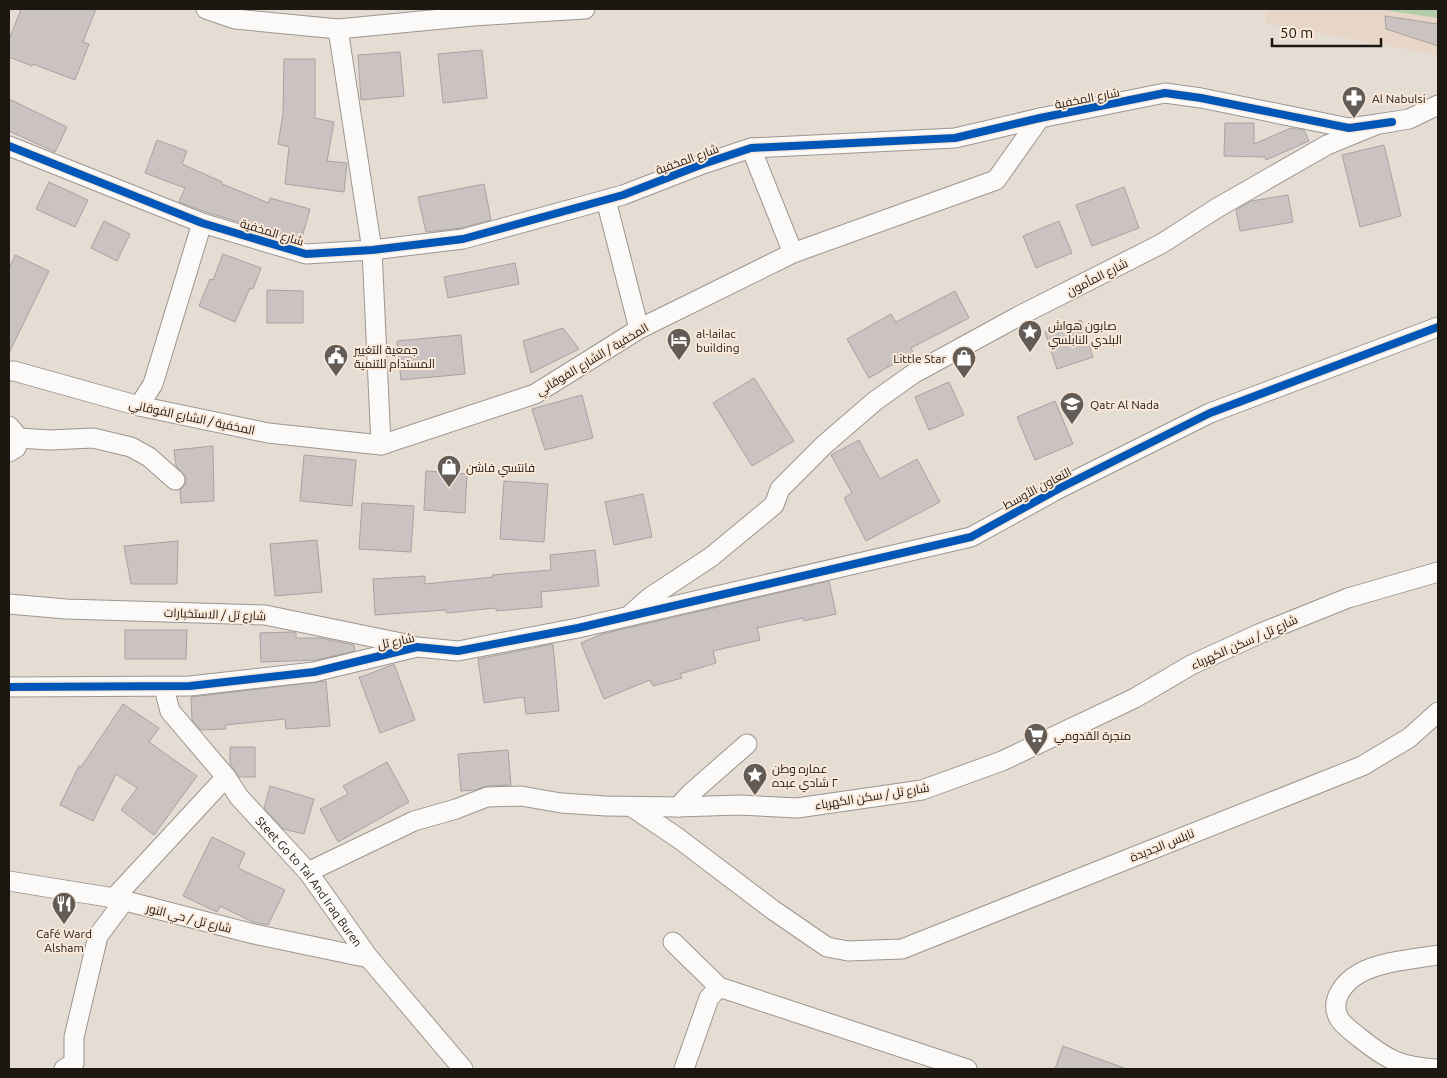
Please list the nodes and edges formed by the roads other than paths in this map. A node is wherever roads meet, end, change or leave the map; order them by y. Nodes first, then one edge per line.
1 (206, 9) edge
2 (585, 9) edge
3 (338, 28) junction
4 (1438, 104) edge
5 (1040, 118) junction
6 (1392, 122) junction
7 (9, 146) edge
8 (751, 148) junction
9 (606, 200) junction
10 (202, 223) junction
11 (372, 250) junction
12 (793, 253) junction
13 (1438, 327) edge
14 (640, 329) junction
15 (9, 371) edge
16 (138, 406) junction
17 (12, 439) edge
18 (381, 445) junction
19 (175, 480) dead end
20 (780, 489) joint
21 (1438, 572) edge
22 (9, 604) edge
23 (629, 616) junction
24 (417, 647) junction
25 (9, 687) edge
26 (166, 688) junction
27 (1438, 712) edge
28 (1438, 730) edge
29 (1416, 731) junction
30 (747, 744) dead end
31 (226, 777) junction
32 (632, 807) junction
33 (678, 807) junction
34 (308, 872) junction
35 (9, 881) edge
36 (119, 899) junction
37 (673, 942) dead end
38 (1438, 955) edge
39 (369, 958) junction
40 (719, 987) junction
41 (64, 1069) edge
42 (463, 1069) edge
43 (684, 1069) edge
44 (967, 1069) edge
45 (1436, 1069) edge

1 - 3 street
2 - 3 street
3 - 11 street
4 - 6 street, شارع المأمون
5 - 6 street, شارع المخفية
5 - 8 street, شارع المخفية
5 - 12 street, المخفية / الشارع الفوقاني
6 - 20 street, شارع المأمون
7 - 10 street, شارع المخفية
8 - 9 street, شارع المخفية
8 - 12 street
9 - 11 street, شارع المخفية
9 - 14 street
10 - 11 street, شارع المخفية
10 - 16 street
11 - 18 street
12 - 14 street, المخفية / الشارع الفوقاني
13 - 23 street, التعاون الأوسط
14 - 18 street, المخفية / الشارع الفوقاني
15 - 16 street, المخفية / الشارع الفوقاني
16 - 18 street, المخفية / الشارع الفوقاني
17 - 19 street
20 - 23 street, شارع تل
21 - 33 street, شارع تل / سكن الكهرباء
22 - 24 street, شارع تل / الاستخبارات
23 - 24 street, شارع تل
24 - 26 street, شارع تل
25 - 26 street, شارع تل
26 - 31 street, Steet Go to Tal And Iraq Buren
27 - 29 street, نابلس الجديدة
28 - 29 street
29 - 32 street, نابلس الجديدة
30 - 33 street
31 - 34 street, Steet Go to Tal And Iraq Buren
31 - 36 street
32 - 33 street, شارع تل / سكن الكهرباء
32 - 34 street, شارع تل / سكن الكهرباء
34 - 39 street, Steet Go to Tal And Iraq Buren
35 - 36 street, شارع تل / حي النور
36 - 39 street, شارع تل / حي النور
36 - 41 street
37 - 40 street
38 - 45 street
39 - 42 street, Steet Go to Tal And Iraq Buren
40 - 43 street
40 - 44 street

